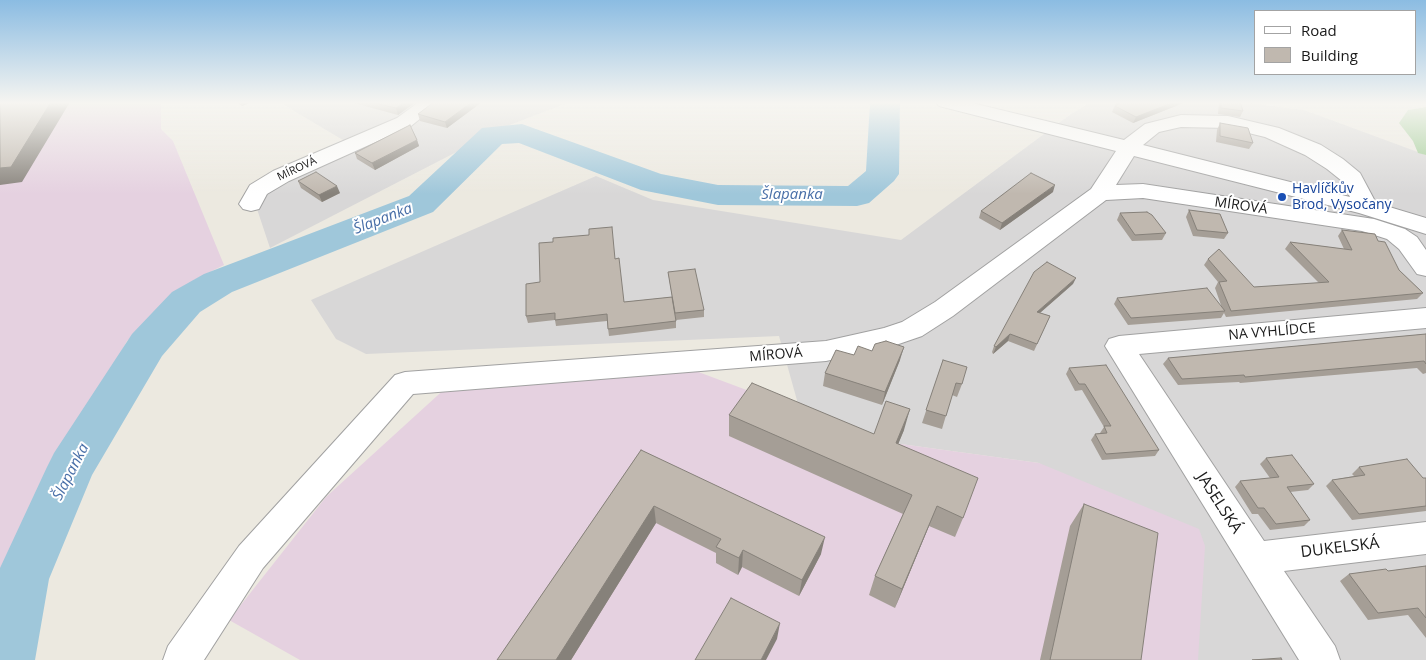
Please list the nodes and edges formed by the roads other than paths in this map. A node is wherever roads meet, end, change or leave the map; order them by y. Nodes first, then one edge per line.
1 (379, 133) edge
2 (1073, 133) edge
3 (1147, 133) edge
4 (1274, 133) edge
5 (1131, 147) junction
6 (1100, 193) junction
7 (251, 204) dead end
8 (1367, 208) junction
9 (1426, 226) edge
10 (1426, 268) edge
11 (1426, 318) edge
12 (1118, 346) joint
13 (1426, 538) edge
14 (1254, 558) junction
15 (182, 660) edge
16 (1321, 660) edge

1 - 7 street, MÍROVÁ
2 - 5 street, MÍROVÁ
3 - 5 street, MÍROVÁ
4 - 8 street, MÍROVÁ
5 - 6 street, MÍROVÁ
5 - 8 street, MÍROVÁ
6 - 10 street, MÍROVÁ
6 - 15 street, MÍROVÁ
8 - 9 street, MÍROVÁ
11 - 12 street, NA VYHLÍDCE
12 - 14 street, JASELSKÁ
13 - 14 street, DUKELSKÁ
14 - 16 street, JASELSKÁ

